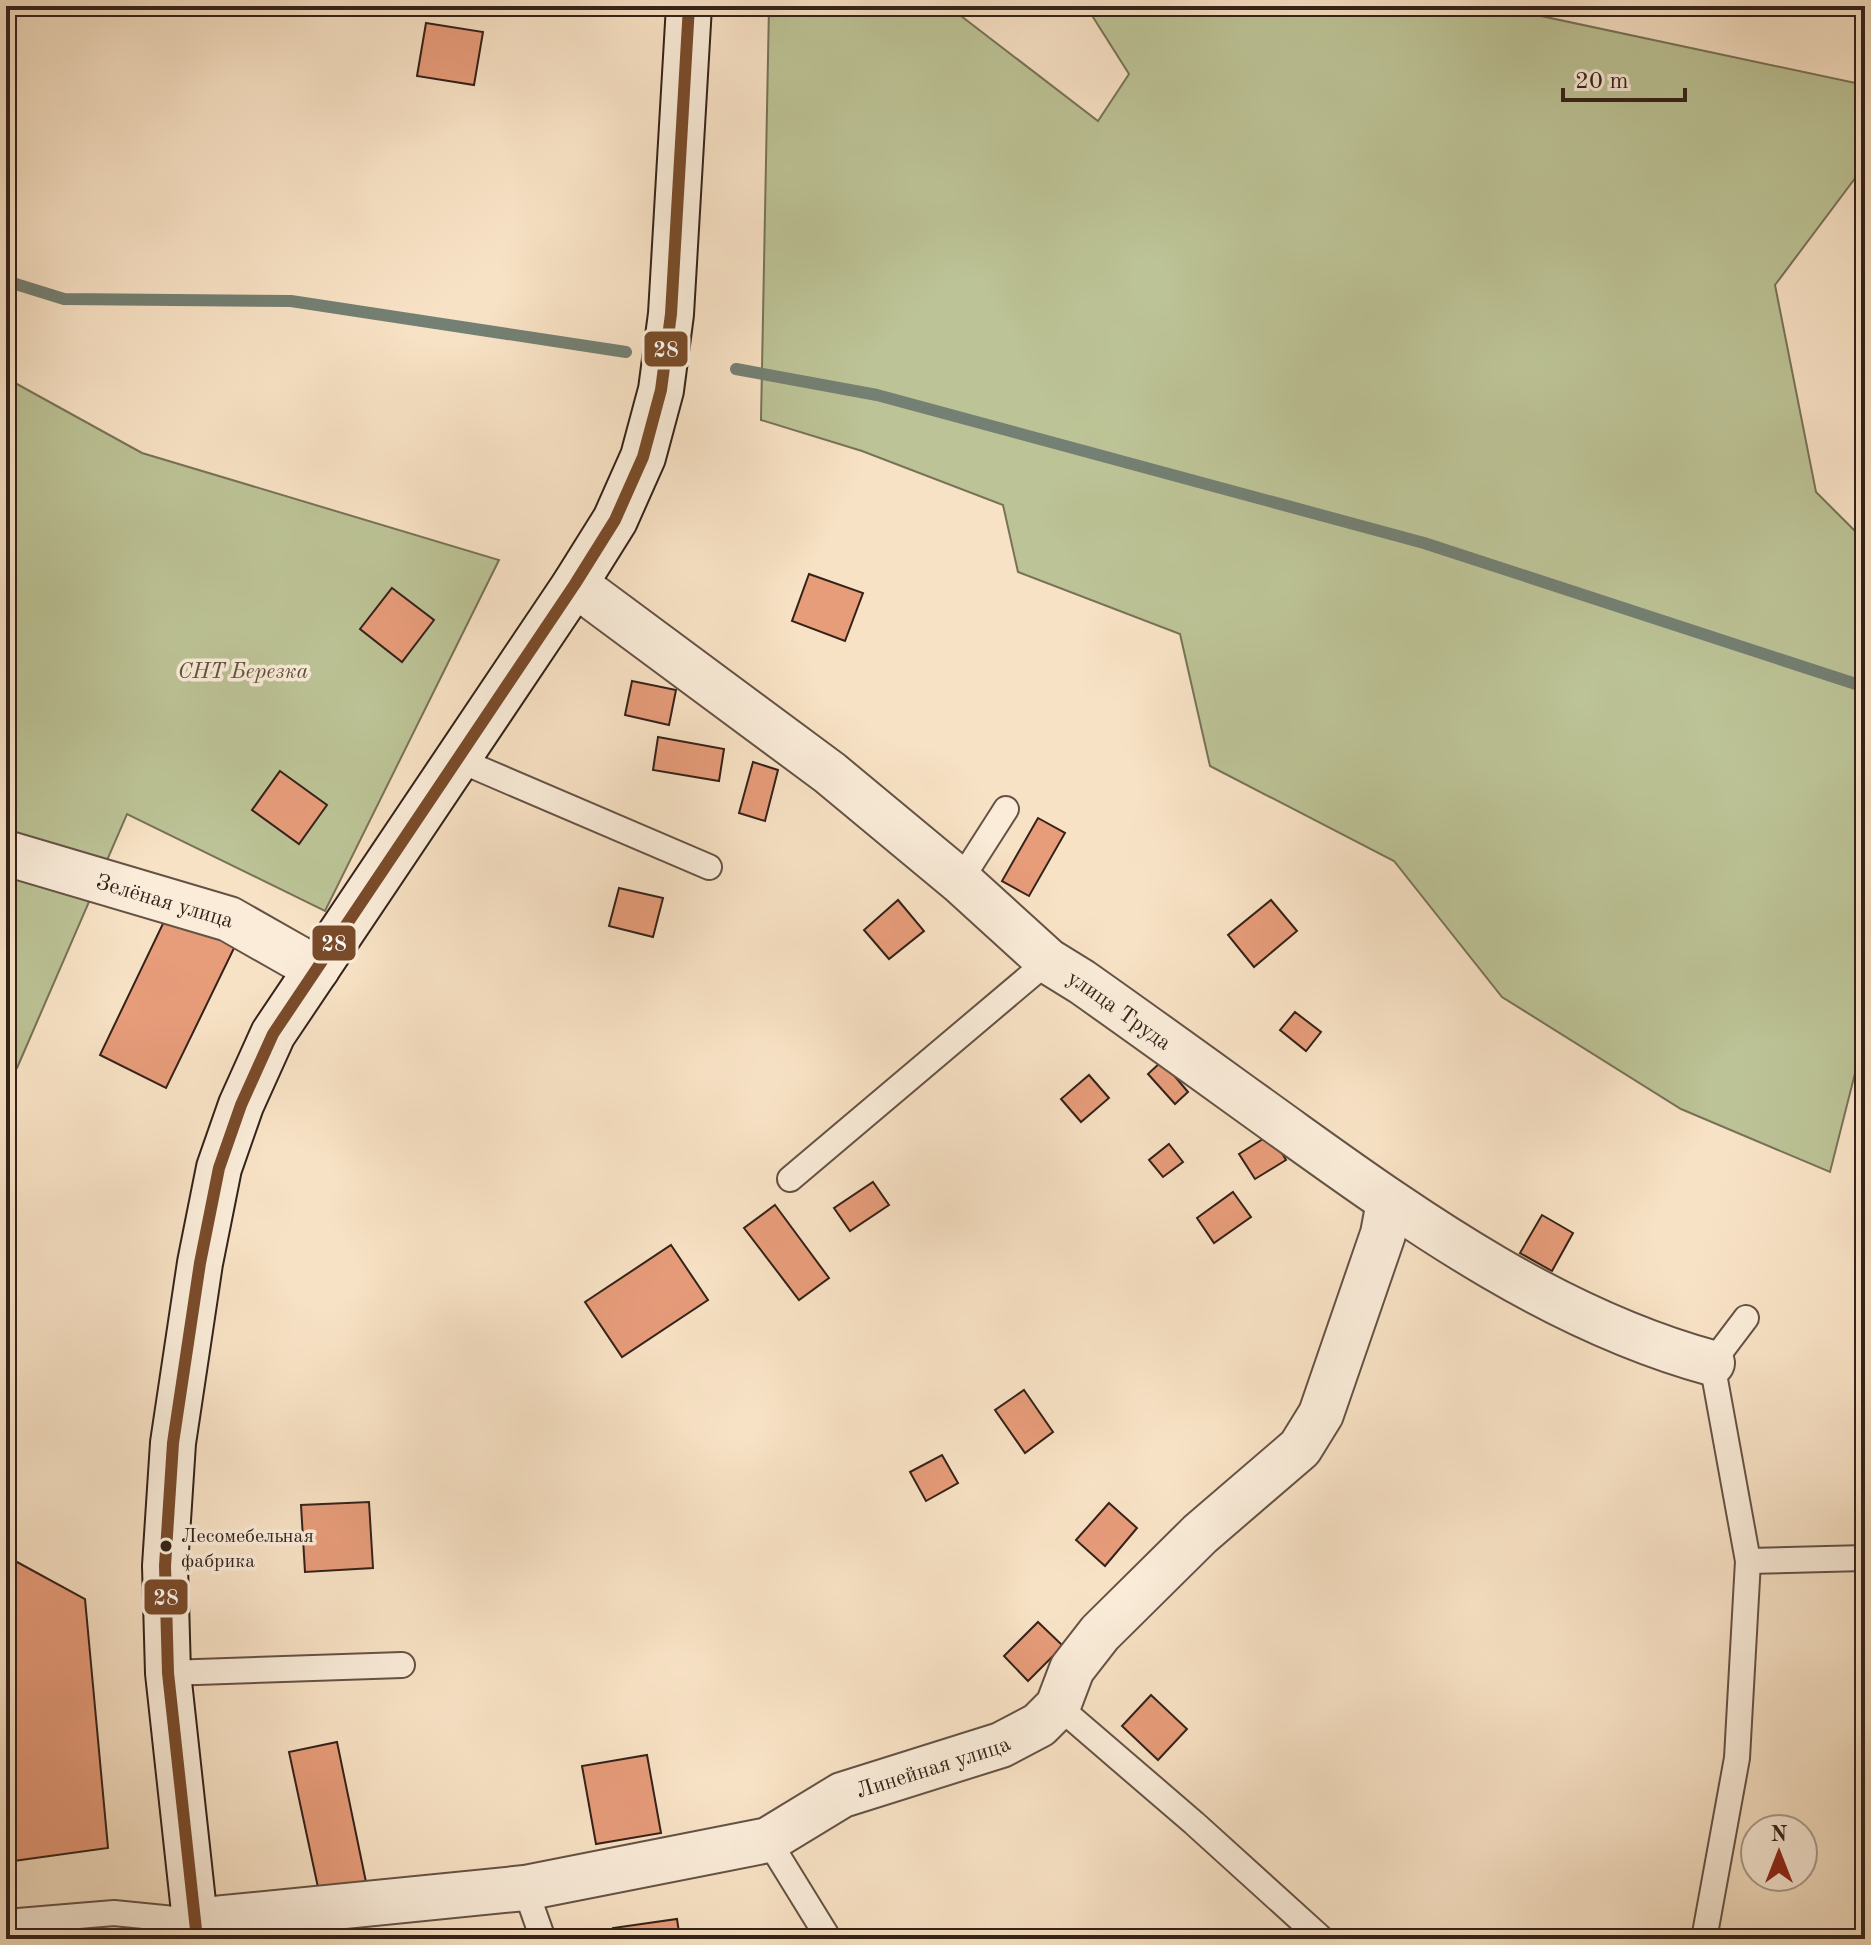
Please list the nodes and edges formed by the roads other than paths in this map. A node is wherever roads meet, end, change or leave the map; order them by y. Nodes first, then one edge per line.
1 (689, 6) edge
2 (575, 584) junction
3 (459, 760) junction
4 (1006, 809) dead end
5 (6, 853) edge
6 (709, 867) dead end
7 (960, 881) junction
8 (1048, 961) junction
9 (317, 969) junction
10 (790, 1179) dead end
11 (1389, 1202) junction
12 (1746, 1318) dead end
13 (1712, 1363) junction
14 (1865, 1558) edge
15 (1748, 1561) junction
16 (402, 1665) dead end
17 (168, 1673) junction
18 (1058, 1706) junction
19 (768, 1840) junction
20 (525, 1888) junction
21 (6, 1922) edge
22 (195, 1930) edge
23 (543, 1939) edge
24 (829, 1939) edge
25 (1322, 1939) edge
26 (1704, 1939) edge

1 - 2 street
2 - 3 street
2 - 7 street, улица Труда
3 - 6 lane
3 - 9 street
4 - 7 lane
5 - 9 street, Зелёная улица
7 - 8 street, улица Труда
8 - 10 lane
8 - 11 street, улица Труда
9 - 17 street
11 - 13 street, улица Труда
11 - 18 street, Линейная улица
12 - 13 lane
13 - 15 lane
14 - 15 lane
15 - 26 lane
16 - 17 lane
17 - 22 street
18 - 19 street, Линейная улица
18 - 25 lane
19 - 20 street, Линейная улица
19 - 24 lane
20 - 22 street, Линейная улица
20 - 23 lane
21 - 22 lane

